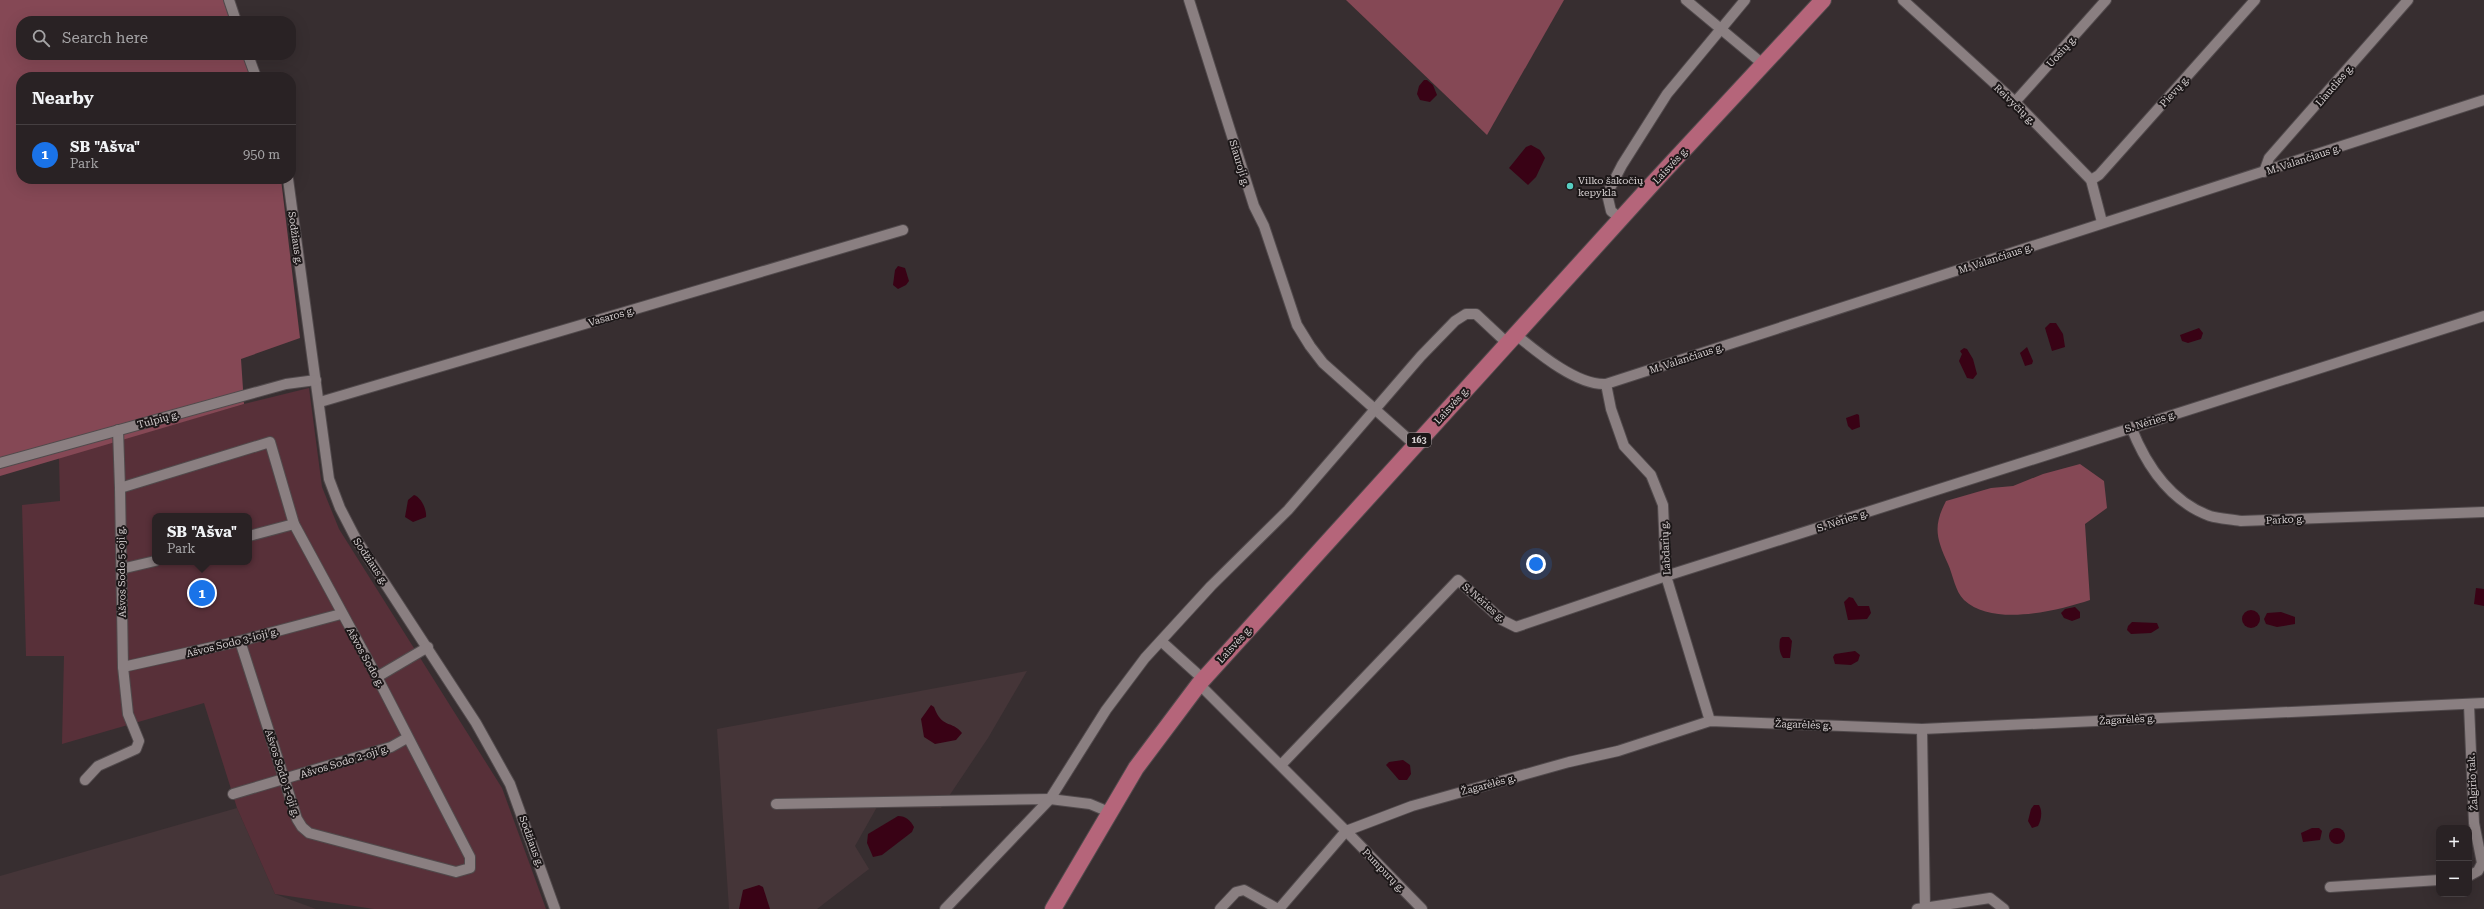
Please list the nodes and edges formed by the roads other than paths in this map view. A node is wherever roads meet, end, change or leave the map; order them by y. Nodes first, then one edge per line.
1 (229, 0) edge
2 (1189, 0) edge
3 (1686, 0) edge
4 (1745, 0) edge
5 (1823, 0) edge
6 (1903, 0) edge
7 (2106, 0) edge
8 (2255, 0) edge
9 (2408, 0) edge
10 (234, 16) edge
11 (1722, 28) junction
12 (250, 60) edge
13 (1764, 65) junction
14 (254, 72) edge
15 (2484, 100) edge
16 (2015, 102) junction
17 (2264, 172) junction
18 (2091, 180) junction
19 (289, 184) edge
20 (1621, 219) junction
21 (2102, 222) junction
22 (903, 230) dead end
23 (2484, 316) edge
24 (1511, 339) junction
25 (316, 380) junction
26 (1606, 384) junction
27 (320, 402) junction
28 (1376, 410) junction
29 (2131, 427) junction
30 (118, 430) junction
31 (1415, 445) junction
32 (0, 463) edge
33 (120, 488) junction
34 (2484, 512) edge
35 (294, 524) junction
36 (252, 535) edge
37 (152, 562) edge
38 (121, 570) junction
39 (1666, 576) junction
40 (341, 614) junction
41 (240, 641) junction
42 (1161, 641) junction
43 (428, 647) junction
44 (123, 667) junction
45 (377, 677) junction
46 (1201, 681) junction
47 (2484, 703) edge
48 (2469, 705) junction
49 (1710, 721) junction
50 (1922, 729) junction
51 (407, 738) junction
52 (1282, 765) junction
53 (285, 779) junction
54 (85, 780) dead end
55 (233, 794) dead end
56 (1050, 799) junction
57 (776, 804) dead end
58 (1109, 812) junction
59 (1346, 831) junction
60 (470, 868) joint
61 (2472, 874) edge
62 (2436, 880) edge
63 (2330, 887) dead end
64 (1921, 908) edge
65 (555, 909) edge
66 (945, 909) edge
67 (1053, 909) edge
68 (1220, 909) edge
69 (1279, 909) edge
70 (1422, 909) edge
71 (2004, 909) edge

1 - 10 street
2 - 28 street, Siauroji g.
3 - 11 street
4 - 11 street
5 - 13 main road, Laisvės g. / 163
6 - 16 street, Reivyčių g.
7 - 16 street, Uosių g.
8 - 18 street, Pievų g.
9 - 17 street, Liaudies g.
11 - 13 street
11 - 20 street
12 - 14 street
13 - 20 main road, Laisvės g. / 163
15 - 17 street, M. Valančiaus g.
16 - 18 street, Reivyčių g.
17 - 21 street, M. Valančiaus g.
18 - 21 street, Reivyčių g.
19 - 25 street, Sodžiaus g.
20 - 24 main road, Laisvės g. / 163
21 - 26 street, M. Valančiaus g.
22 - 27 street, Vasaros g.
23 - 29 street, S. Nėries g.
24 - 26 street, M. Valančiaus g.
24 - 28 street, M. Valančiaus g.
24 - 31 main road, Laisvės g. / 163
25 - 27 street, Sodžiaus g.
25 - 30 street, Tulpių g.
26 - 39 street, Labdarių g.
27 - 43 street, Sodžiaus g.
28 - 31 street, Siauroji g.
28 - 42 street, M. Valančiaus g.
29 - 34 street, Parko g.
29 - 39 street, S. Nėries g.
30 - 32 street, Tulpių g.
30 - 33 street, Ašvos Sodo 5-oji g.
31 - 46 main road, Laisvės g. / 163
33 - 35 street, Ašvos Sodo g.
33 - 38 street, Ašvos Sodo 5-oji g.
35 - 36 street
35 - 40 street, Ašvos Sodo g.
37 - 38 street
38 - 44 street, Ašvos Sodo 5-oji g.
39 - 49 street, Labdarių g.
39 - 52 street, S. Nėries g.
40 - 41 street, Ašvos Sodo 3-ioji g.
40 - 45 street, Ašvos Sodo g.
41 - 44 street, Ašvos Sodo 3-ioji g.
41 - 53 street, Ašvos Sodo 1-oji g.
42 - 46 street
42 - 56 street, M. Valančiaus g.
43 - 45 street
43 - 65 street, Sodžiaus g.
44 - 54 street, Ašvos Sodo 5-oji g.
45 - 51 street, Ašvos Sodo g.
46 - 52 street
46 - 58 main road, Laisvės g. / 163
47 - 48 street, Žagarėlės g.
48 - 50 street, Žagarėlės g.
48 - 61 street, Žalgirio tak.
49 - 50 street, Žagarėlės g.
49 - 59 street, Žagarėlės g.
50 - 64 street
51 - 53 street, Ašvos Sodo 2-oji g.
51 - 60 street, Ašvos Sodo g.
52 - 59 street
53 - 55 street, Ašvos Sodo 2-oji g.
53 - 60 street, Ašvos Sodo 1-oji g.
56 - 57 street
56 - 58 street
56 - 66 street, M. Valančiaus g.
58 - 67 main road, Laisvės g. / 163
59 - 69 street
59 - 70 street, Pumpurų g.
62 - 63 street
64 - 71 street
68 - 69 street

